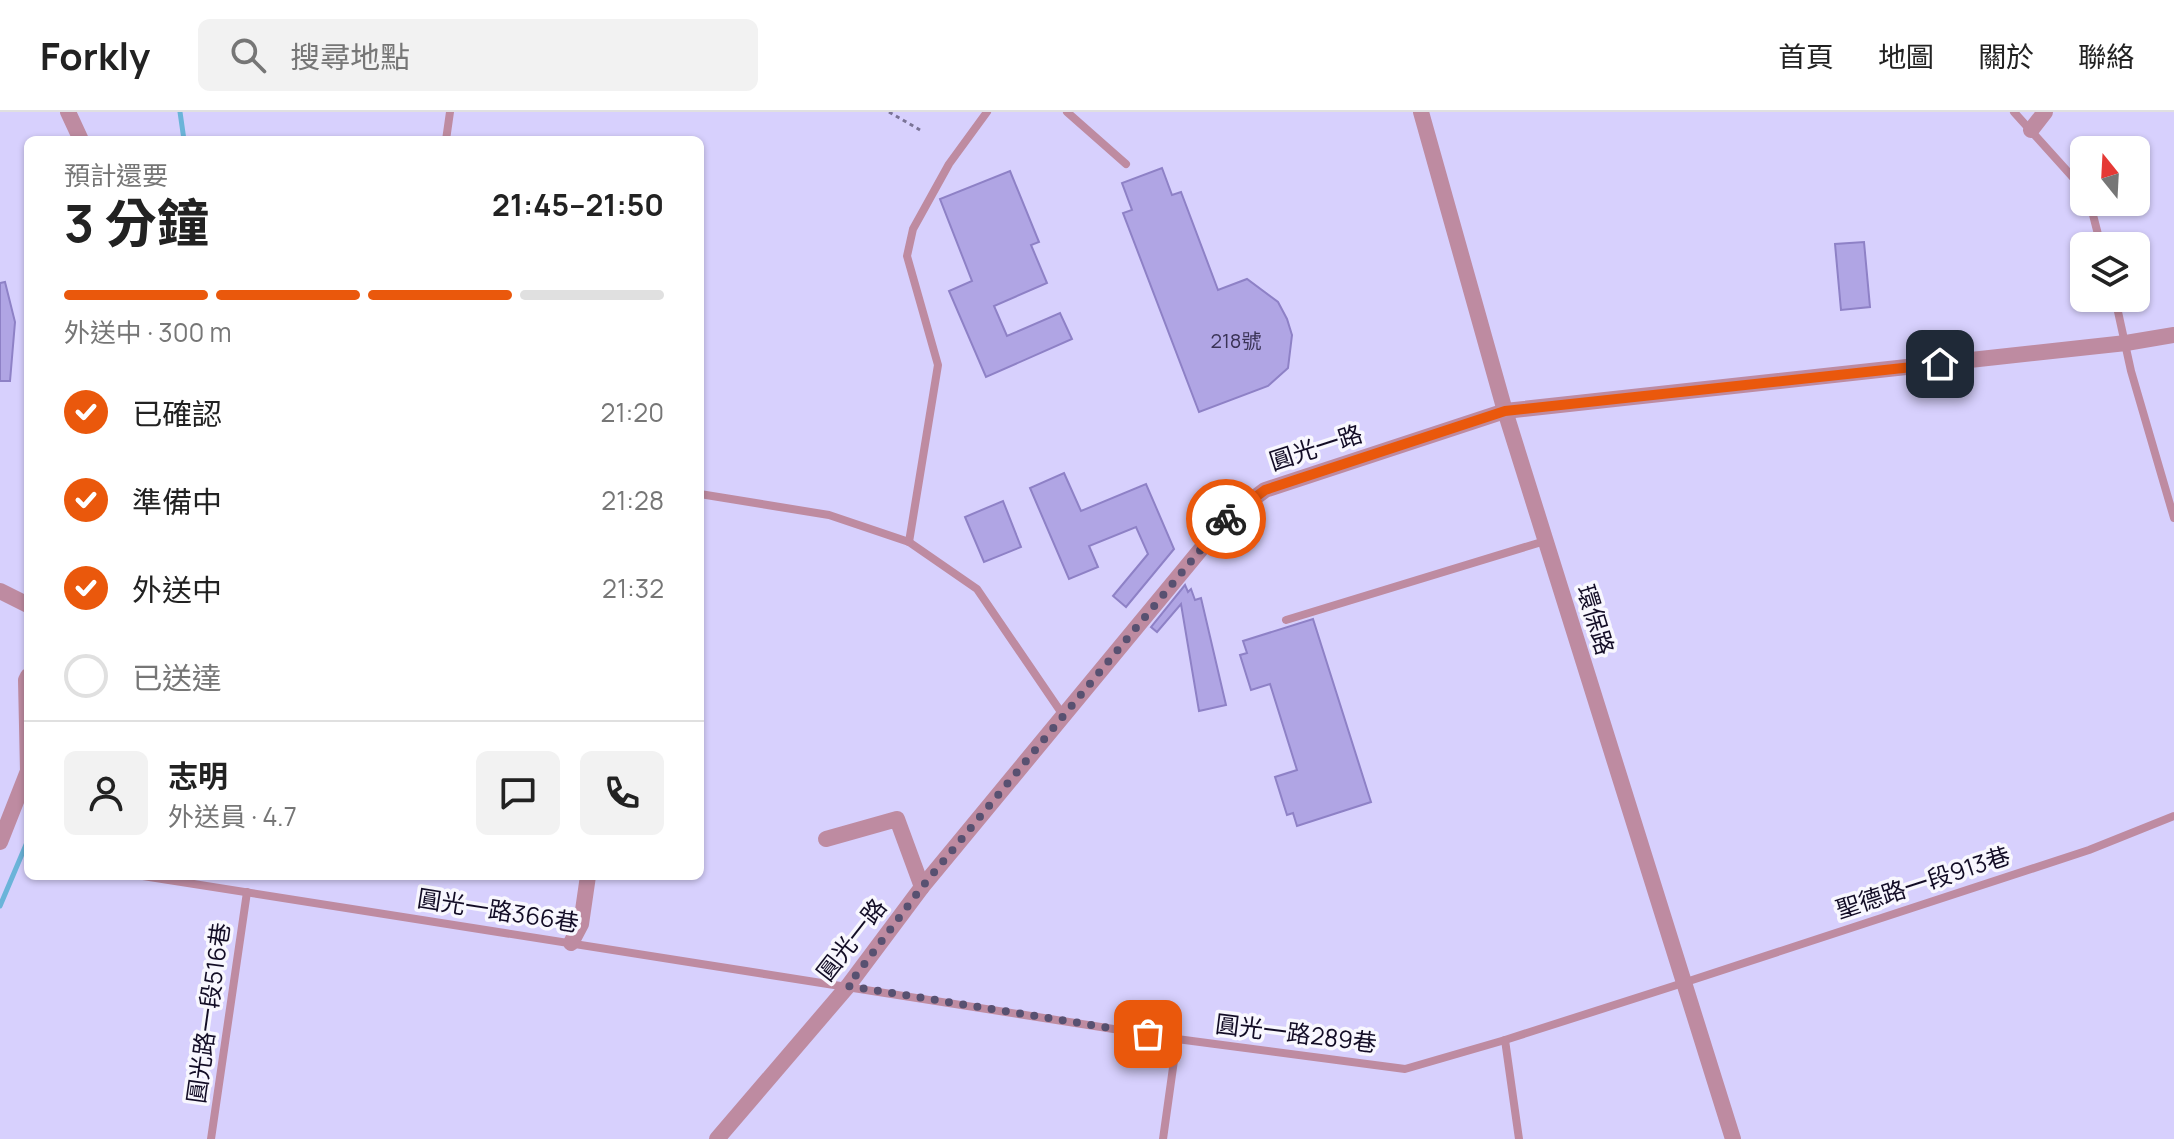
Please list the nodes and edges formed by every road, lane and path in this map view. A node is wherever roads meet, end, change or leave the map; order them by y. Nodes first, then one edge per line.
1 (68, 112) edge
2 (450, 112) edge
3 (889, 112) edge
4 (987, 112) edge
5 (1067, 112) edge
6 (1421, 112) edge
7 (2014, 112) edge
8 (2045, 112) edge
9 (920, 130) dead end
10 (2031, 130) junction
11 (79, 136) edge
12 (447, 136) edge
13 (1126, 164) dead end
14 (2070, 174) edge
15 (2118, 312) edge
16 (2174, 335) edge
17 (2126, 343) junction
18 (1505, 411) junction
19 (704, 495) edge
20 (2173, 512) edge
21 (1545, 541) junction
22 (909, 542) junction
23 (0, 591) edge
24 (24, 603) edge
25 (1286, 620) dead end
26 (1063, 716) junction
27 (24, 781) edge
28 (2174, 816) edge
29 (826, 839) dead end
30 (0, 842) edge
31 (169, 880) edge
32 (587, 880) edge
33 (922, 887) junction
34 (247, 892) junction
35 (571, 943) junction
36 (1683, 983) junction
37 (848, 986) junction
38 (1177, 1039) junction
39 (1505, 1040) junction
40 (211, 1139) edge
41 (717, 1139) edge
42 (1163, 1139) edge
43 (1519, 1139) edge
44 (1733, 1139) edge

1 - 11 street
2 - 12 lane
3 - 9 path
4 - 22 lane
5 - 13 lane
6 - 18 street, 環保路
7 - 10 lane
8 - 10 street
10 - 14 lane
15 - 17 lane
16 - 17 street, 圓光一路
17 - 18 street, 圓光一路
17 - 20 lane
18 - 21 street, 環保路
18 - 26 street, 圓光一路
19 - 22 lane
21 - 25 lane
21 - 36 street, 環保路
22 - 26 lane
23 - 24 street
26 - 33 street, 圓光一路
27 - 30 street
28 - 36 lane, 聖德路一段913巷
29 - 33 street
31 - 34 lane, 圓光一路366巷
32 - 35 street
33 - 37 street, 圓光一路
34 - 35 lane, 圓光一路366巷
34 - 40 lane, 圓光路一段516巷
35 - 37 lane, 圓光一路366巷
36 - 39 lane, 圓光一路289巷
36 - 44 street, 環保路
37 - 38 lane, 圓光一路289巷
37 - 41 street, 圓光一路
38 - 39 lane, 圓光一路289巷
38 - 42 lane
39 - 43 lane

